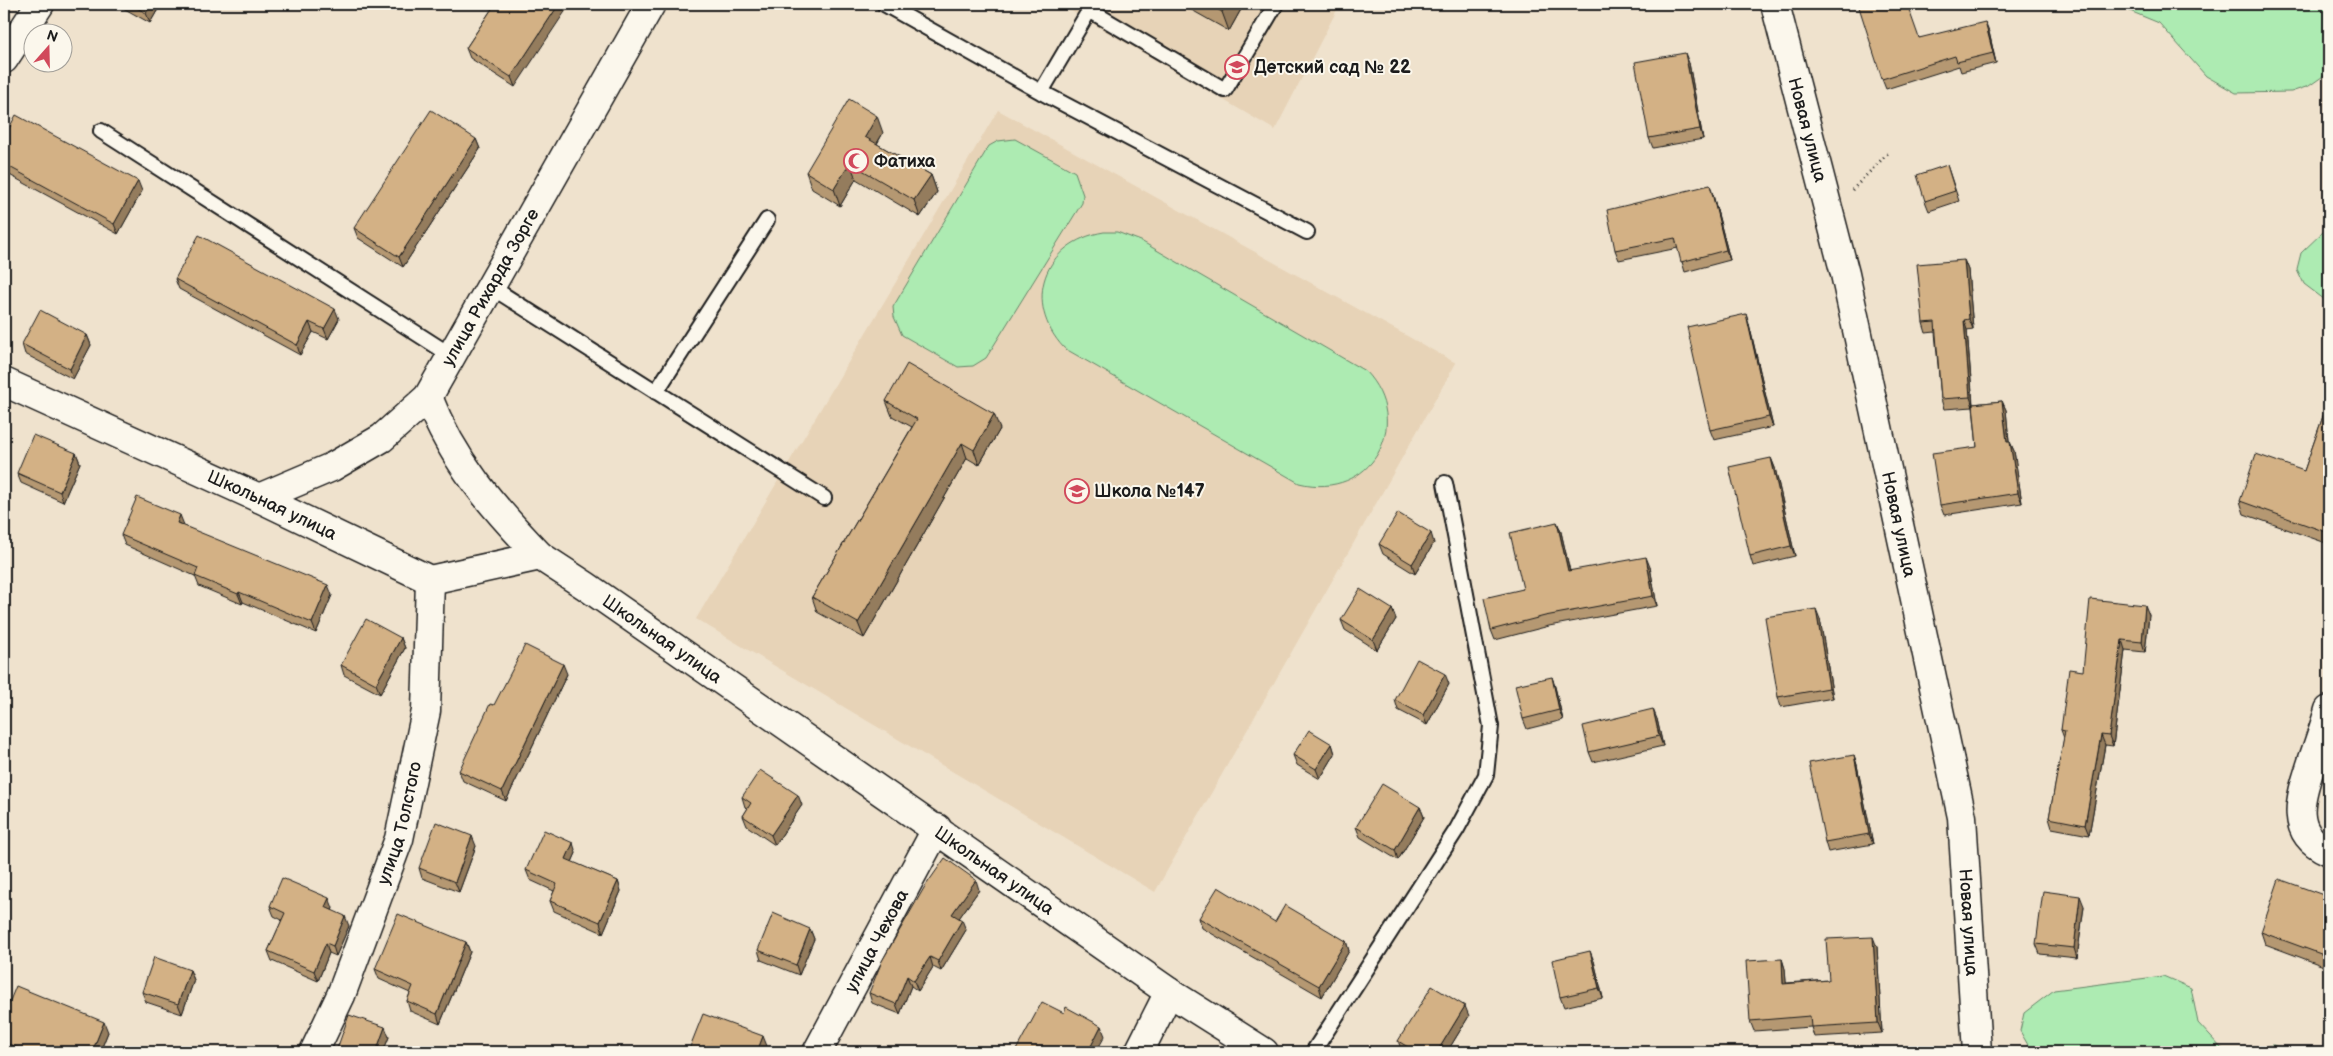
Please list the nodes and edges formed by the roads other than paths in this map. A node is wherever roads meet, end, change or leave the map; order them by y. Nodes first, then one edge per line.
1 (40, 4) edge
2 (651, 4) edge
3 (884, 4) edge
4 (1276, 4) edge
5 (1775, 4) edge
6 (1091, 7) edge
7 (4, 59) edge
8 (1041, 92) junction
9 (101, 131) dead end
10 (767, 220) dead end
11 (1307, 232) dead end
12 (491, 287) junction
13 (452, 356) junction
14 (4, 382) edge
15 (656, 392) junction
16 (428, 397) junction
17 (1444, 483) dead end
18 (260, 498) junction
19 (824, 498) dead end
20 (540, 556) junction
21 (430, 580) junction
22 (2329, 710) edge
23 (937, 828) junction
24 (2329, 851) edge
25 (1169, 992) junction
26 (314, 1052) edge
27 (817, 1052) edge
28 (1139, 1052) edge
29 (1264, 1052) edge
30 (1313, 1052) edge
31 (1977, 1052) edge

1 - 7 street
2 - 12 street, улица Рихарда Зорге
3 - 8 lane
4 - 6 lane
5 - 31 street, Новая улица
6 - 8 lane
8 - 11 lane
9 - 13 lane
10 - 15 lane
12 - 13 street, улица Рихарда Зорге
12 - 15 lane
13 - 16 street, улица Рихарда Зорге
14 - 18 street, Школьная улица
15 - 19 lane
16 - 18 street, улица Рихарда Зорге
16 - 20 street, Школьная улица
17 - 30 lane
18 - 21 street, Школьная улица
20 - 21 street
20 - 23 street, Школьная улица
21 - 26 street, улица Толстого
22 - 24 street
23 - 25 street, Школьная улица
23 - 27 street, улица Чехова
25 - 28 street
25 - 29 street, Школьная улица

